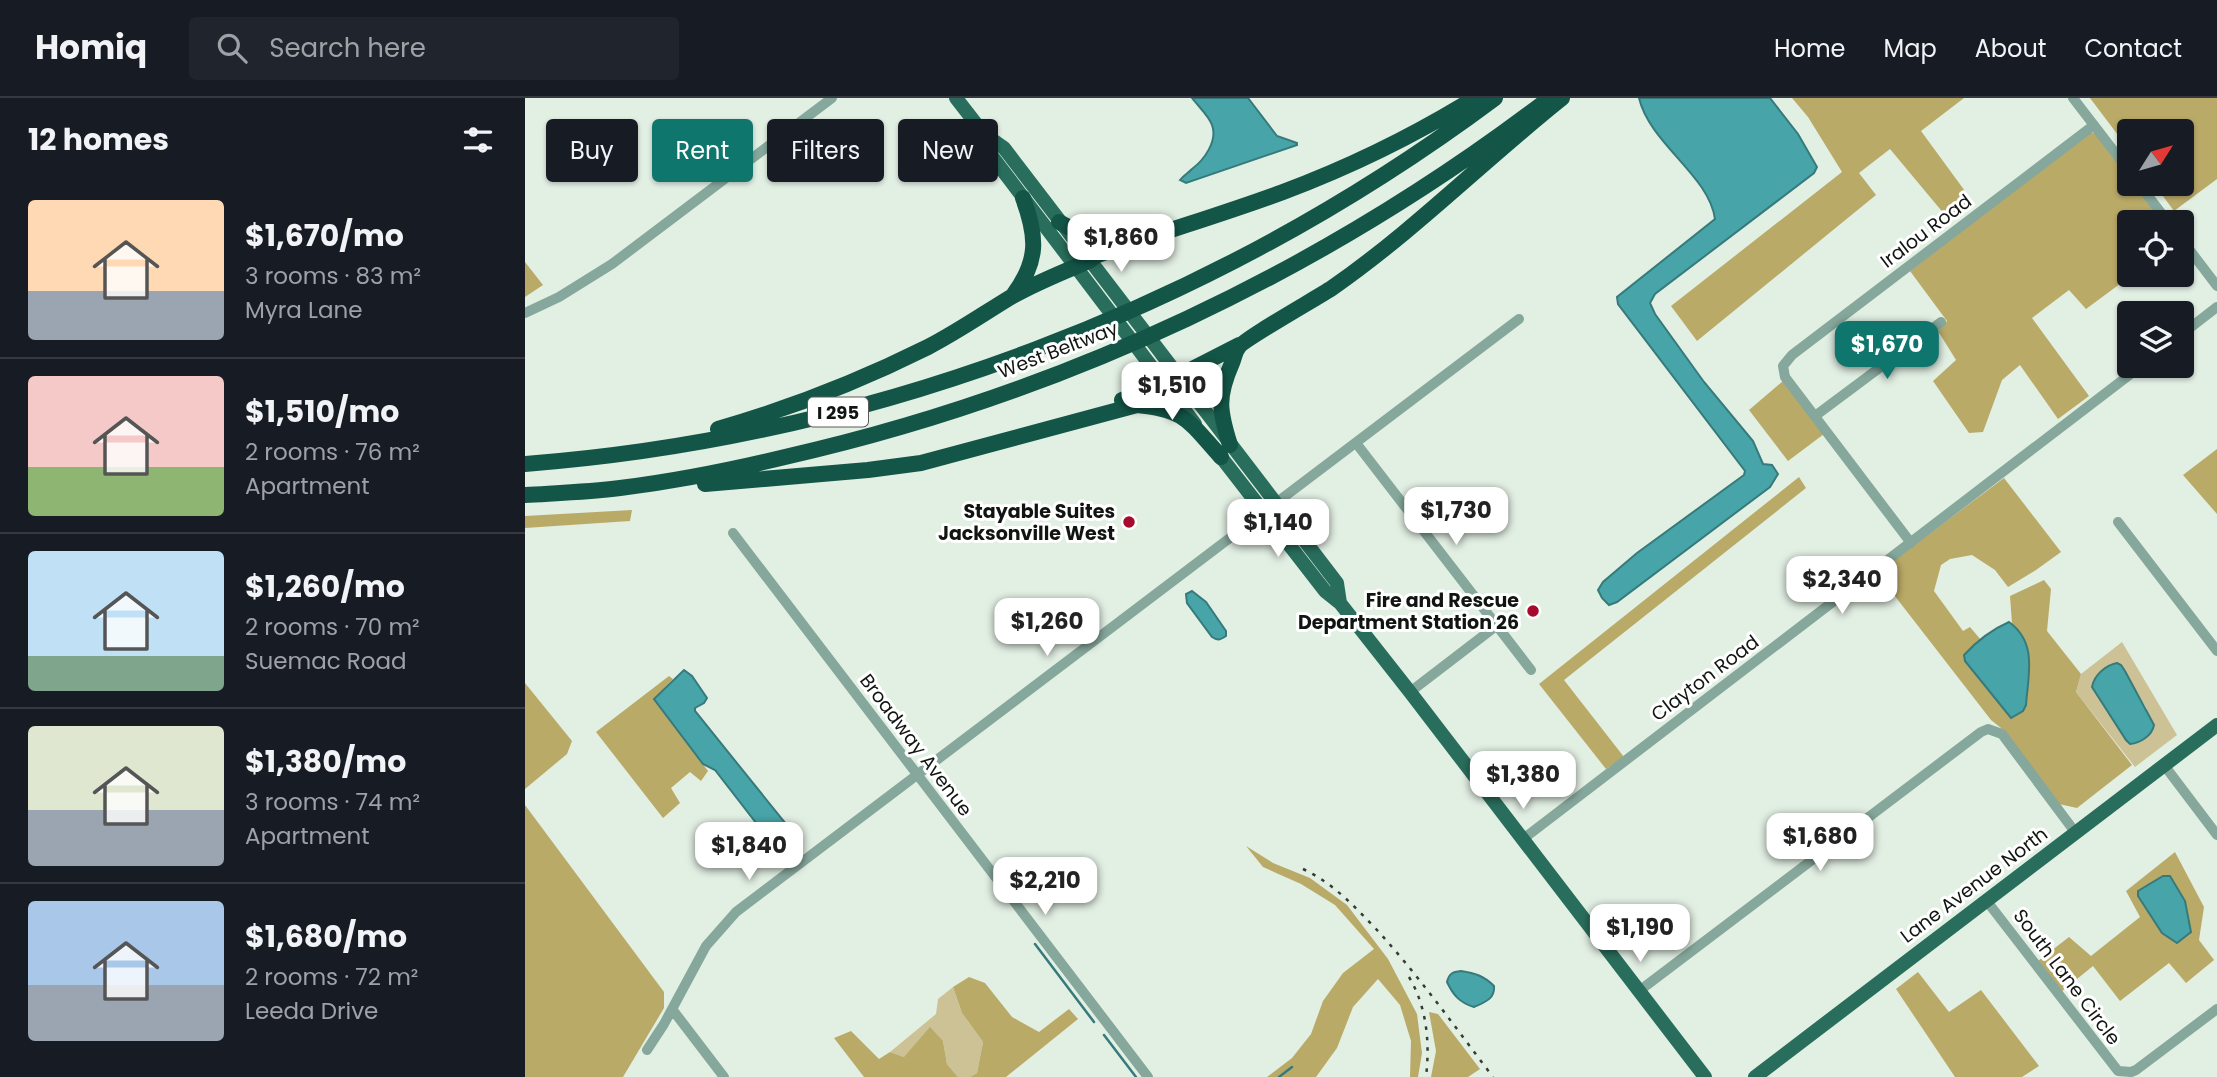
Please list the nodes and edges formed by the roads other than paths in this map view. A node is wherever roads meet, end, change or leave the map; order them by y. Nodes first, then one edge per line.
1 (832, 98) edge
2 (956, 98) edge
3 (1475, 98) edge
4 (1495, 98) edge
5 (1551, 98) edge
6 (1562, 98) edge
7 (2073, 98) edge
8 (972, 119) edge
9 (2094, 125) junction
10 (998, 144) edge
11 (2117, 155) edge
12 (998, 164) edge
13 (2148, 196) edge
14 (1023, 198) junction
15 (2159, 210) edge
16 (1059, 222) junction
17 (1133, 243) junction
18 (2194, 256) edge
19 (1082, 264) junction
20 (2217, 286) edge
21 (1013, 296) junction
22 (2217, 307) edge
23 (525, 313) edge
24 (1519, 319) dead end
25 (1941, 322) dead end
26 (2194, 325) edge
27 (1239, 345) junction
28 (2125, 378) edge
29 (1170, 379) junction
30 (1815, 416) junction
31 (1021, 436) junction
32 (1356, 443) junction
33 (1226, 451) junction
34 (572, 460) junction
35 (525, 464) edge
36 (619, 488) junction
37 (525, 495) edge
38 (1270, 508) junction
39 (2118, 522) dead end
40 (733, 533) dead end
41 (1911, 543) junction
42 (1496, 626) junction
43 (2217, 652) edge
44 (1531, 670) dead end
45 (1410, 692) junction
46 (2217, 725) edge
47 (2164, 765) junction
48 (917, 776) junction
49 (2075, 832) junction
50 (2217, 835) edge
51 (1523, 839) junction
52 (1986, 900) junction
53 (1639, 991) junction
54 (672, 1009) junction
55 (2217, 1009) edge
56 (647, 1049) dead end
57 (724, 1077) edge
58 (1148, 1077) edge
59 (1705, 1077) edge
60 (1755, 1077) edge

1 - 23 street
2 - 8 main road
3 - 17 highway
4 - 34 highway, West Beltway / I 295
5 - 36 highway, West Beltway / I 295
6 - 27 highway
7 - 9 street
9 - 11 street
9 - 30 street, Iralou Road
10 - 16 main road
12 - 14 main road
13 - 15 street
14 - 19 main road
14 - 21 highway
16 - 17 highway
16 - 19 main road
17 - 19 highway
18 - 20 street
19 - 21 highway
19 - 29 main road
21 - 34 highway
22 - 26 street
24 - 32 street
25 - 30 street
27 - 29 highway
27 - 33 highway
28 - 41 street, Clayton Road
29 - 31 highway
29 - 33 main road
30 - 41 street
31 - 33 highway
31 - 36 highway
32 - 38 street
32 - 42 street
33 - 38 main road
34 - 35 highway, West Beltway / I 295
36 - 37 highway, West Beltway / I 295
38 - 45 main road
38 - 48 street
39 - 43 street
40 - 48 street, Broadway Avenue
41 - 51 street, Clayton Road
42 - 44 street
42 - 45 street
45 - 51 main road
46 - 47 main road, Lane Avenue North
47 - 49 main road, Lane Avenue North
47 - 50 street
48 - 54 street
48 - 58 street, Broadway Avenue
49 - 52 main road, Lane Avenue North
49 - 53 street
51 - 53 main road
52 - 55 street, South Lane Circle
52 - 60 main road, Lane Avenue North
53 - 59 main road
54 - 56 street
54 - 57 street

